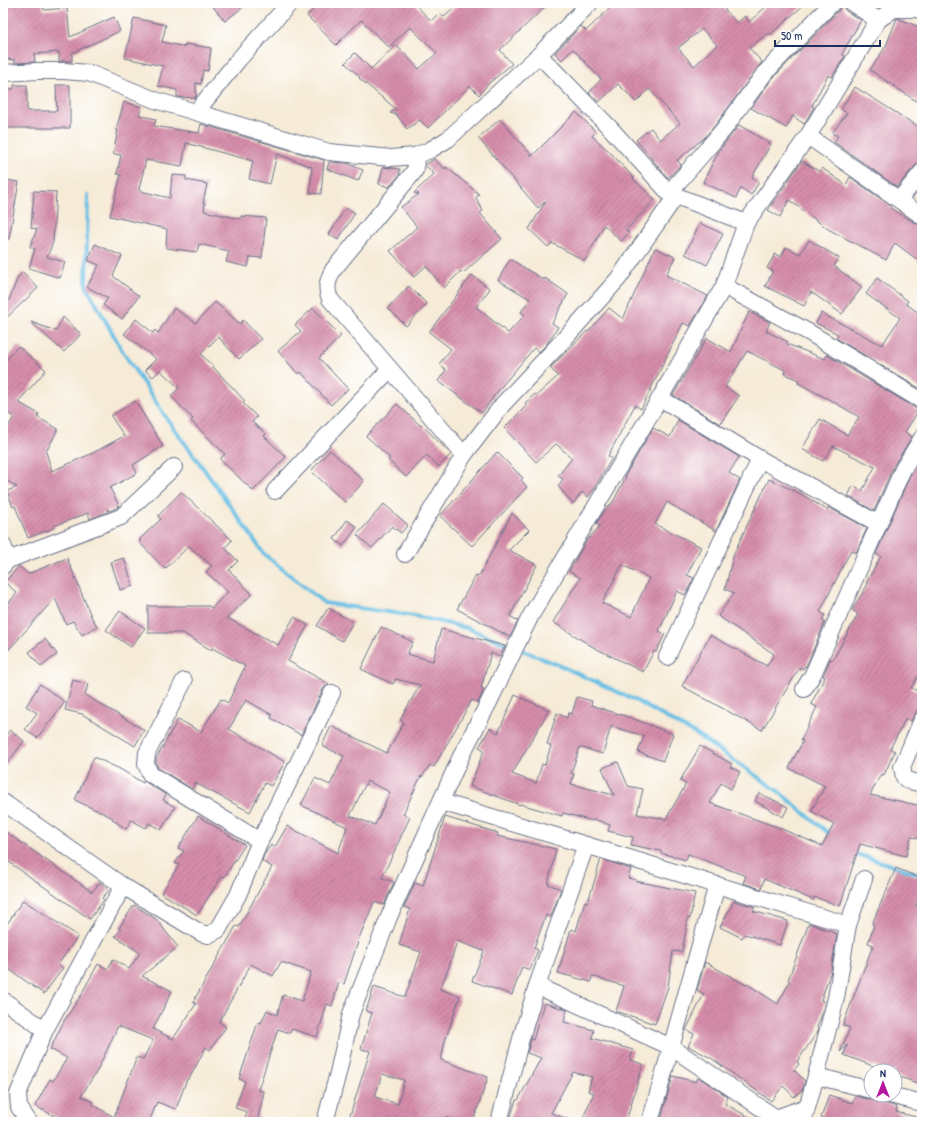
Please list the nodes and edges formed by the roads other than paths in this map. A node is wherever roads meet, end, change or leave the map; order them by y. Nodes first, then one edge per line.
1 (290, 3) edge
2 (590, 3) edge
3 (832, 3) edge
4 (852, 3) edge
5 (922, 11) edge
6 (878, 20) junction
7 (539, 55) junction
8 (3, 73) edge
9 (196, 112) junction
10 (808, 136) junction
11 (414, 156) junction
12 (922, 172) edge
13 (672, 194) junction
14 (899, 200) junction
15 (922, 216) edge
16 (746, 223) junction
17 (724, 286) junction
18 (390, 369) junction
19 (660, 398) junction
20 (922, 401) edge
21 (922, 438) edge
22 (464, 455) junction
23 (760, 459) junction
24 (174, 467) dead end
25 (276, 492) dead end
26 (879, 524) junction
27 (3, 545) edge
28 (405, 554) dead end
29 (6, 563) edge
30 (667, 657) dead end
31 (184, 681) dead end
32 (804, 689) dead end
33 (332, 693) dead end
34 (922, 720) edge
35 (922, 784) edge
36 (3, 802) edge
37 (441, 802) junction
38 (260, 841) junction
39 (586, 845) junction
40 (864, 879) dead end
41 (717, 885) junction
42 (123, 886) junction
43 (848, 925) junction
44 (537, 986) junction
45 (3, 1000) edge
46 (45, 1030) junction
47 (671, 1047) junction
48 (816, 1076) junction
49 (863, 1088) edge
50 (903, 1098) edge
51 (922, 1103) edge
52 (804, 1115) edge
53 (29, 1122) edge
54 (325, 1122) edge
55 (499, 1122) edge
56 (650, 1122) edge

1 - 9 street
2 - 7 street
3 - 13 street
4 - 6 street
5 - 6 street
6 - 10 street
7 - 11 street
7 - 13 street
8 - 9 street
9 - 11 street
10 - 14 street
10 - 16 street
11 - 18 street
12 - 14 street
13 - 16 street
13 - 22 street
14 - 15 street
16 - 17 street
17 - 19 street
17 - 20 street
18 - 22 street
18 - 25 street
19 - 23 street
19 - 37 street
21 - 26 street
22 - 28 street
23 - 26 street
23 - 30 street
24 - 29 street
26 - 32 street
27 - 29 street
31 - 38 street
33 - 38 street
34 - 35 street
36 - 42 street
37 - 39 street
37 - 54 street
38 - 42 street
39 - 41 street
39 - 44 street
40 - 43 street
41 - 43 street
41 - 47 street
42 - 46 street
43 - 48 street
44 - 47 street
44 - 55 street
45 - 46 street
46 - 53 street
47 - 52 street
47 - 56 street
48 - 49 street
48 - 52 street
50 - 51 street

